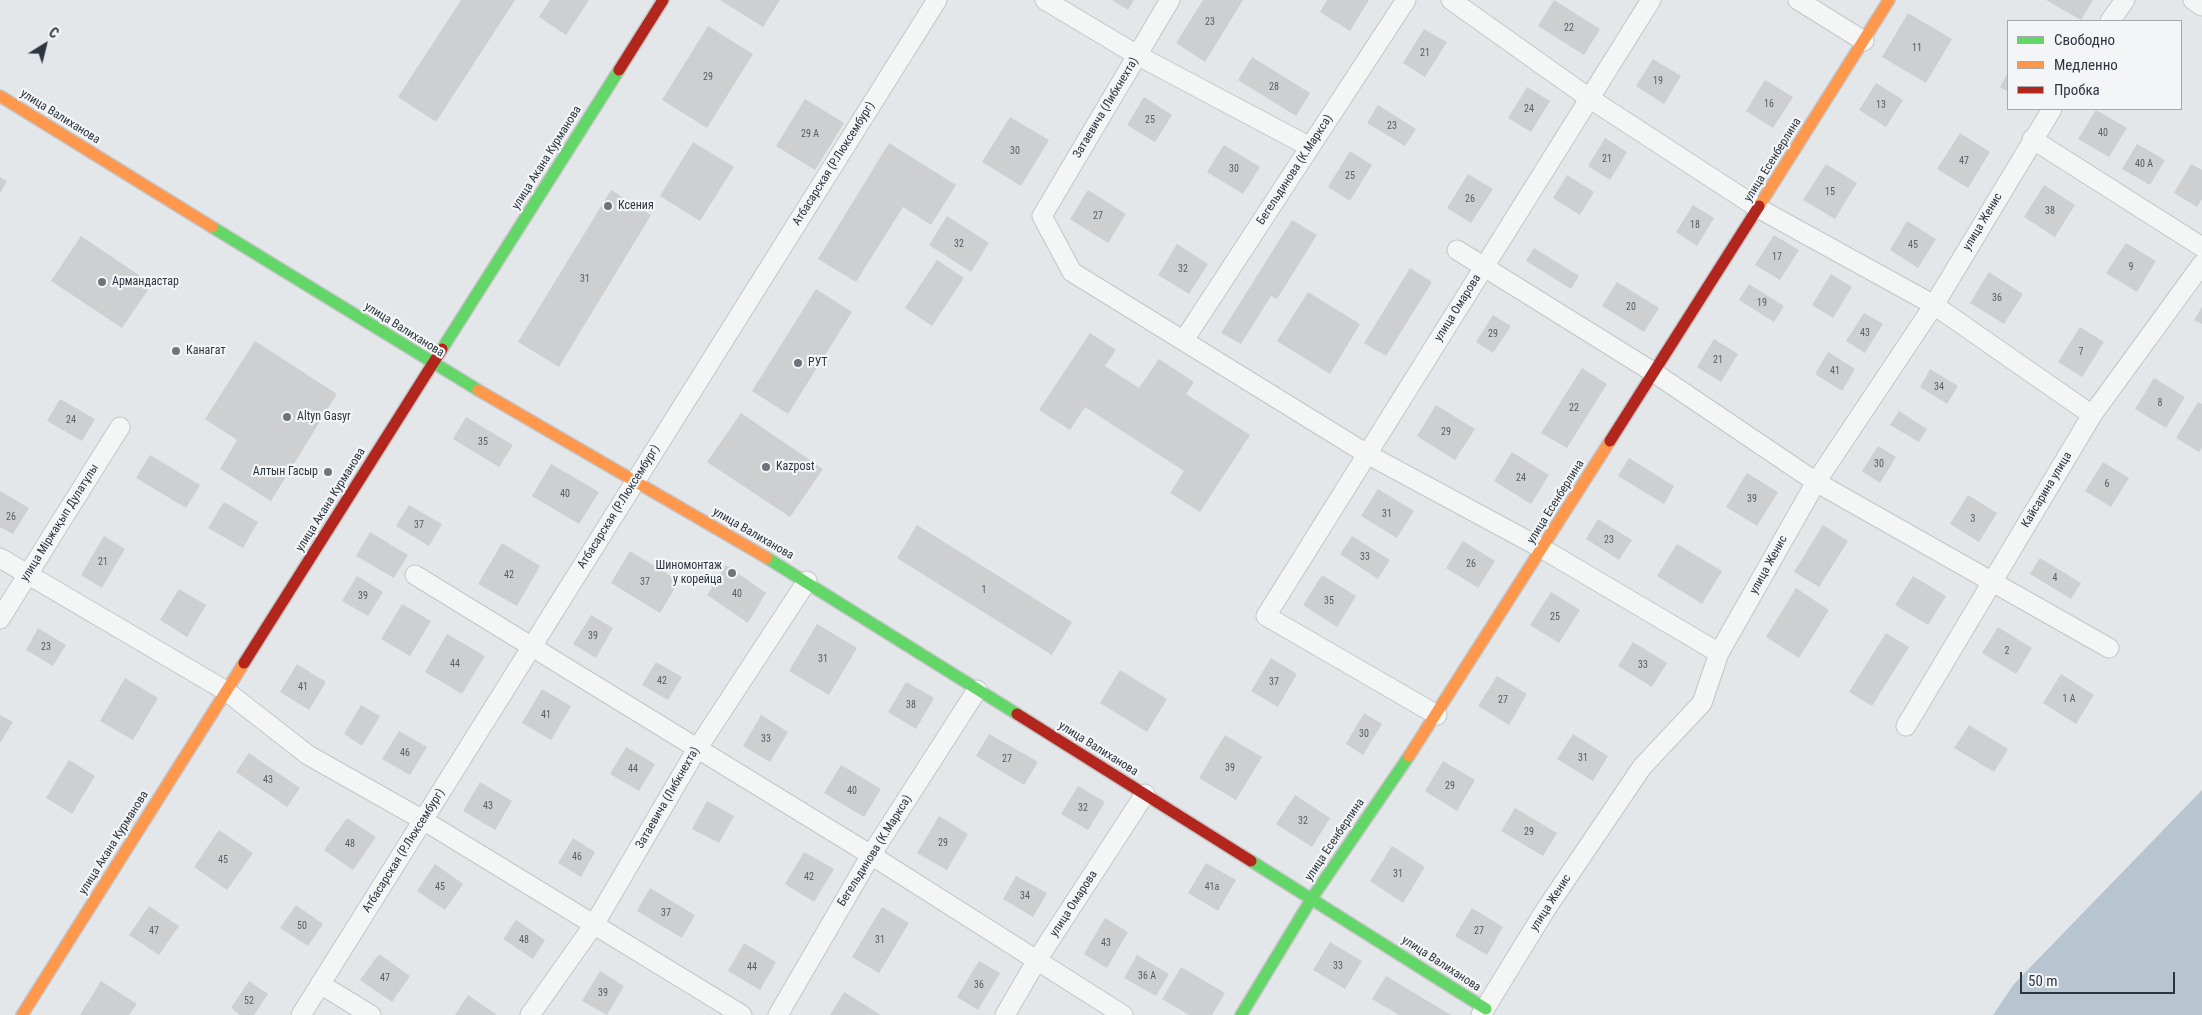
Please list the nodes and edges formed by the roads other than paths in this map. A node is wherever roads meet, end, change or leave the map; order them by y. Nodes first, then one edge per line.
1 (663, 0) edge
2 (937, 0) edge
3 (1045, 0) edge
4 (1170, 0) edge
5 (1406, 0) edge
6 (1451, 0) edge
7 (1650, 0) edge
8 (1798, 0) edge
9 (1889, 0) edge
10 (2124, 0) edge
11 (2193, 0) edge
12 (2202, 6) edge
13 (2111, 20) edge
14 (1864, 42) junction
15 (1137, 55) junction
16 (0, 96) edge
17 (1589, 98) junction
18 (2051, 110) edge
19 (2032, 139) junction
20 (1310, 148) junction
21 (1758, 208) junction
22 (2202, 247) edge
23 (1458, 250) dead end
24 (2202, 264) edge
25 (1484, 266) junction
26 (1934, 305) junction
27 (1184, 340) junction
28 (433, 364) junction
29 (1653, 372) junction
30 (2092, 415) junction
31 (120, 427) dead end
32 (1367, 454) junction
33 (635, 482) junction
34 (1816, 482) junction
35 (1543, 549) junction
36 (0, 558) edge
37 (29, 575) junction
38 (415, 575) dead end
39 (806, 581) junction
40 (1992, 581) junction
41 (0, 620) edge
42 (532, 646) junction
43 (2109, 648) dead end
44 (1719, 653) junction
45 (978, 690) junction
46 (226, 691) junction
47 (1437, 715) junction
48 (1906, 726) dead end
49 (696, 750) junction
50 (1145, 794) junction
51 (423, 820) junction
52 (871, 855) junction
53 (1312, 898) junction
54 (595, 924) junction
55 (1038, 960) junction
56 (320, 984) junction
57 (1484, 1012) edge
58 (22, 1015) edge
59 (301, 1015) edge
60 (371, 1015) edge
61 (530, 1015) edge
62 (742, 1015) edge
63 (778, 1015) edge
64 (1005, 1015) edge
65 (1123, 1015) edge
66 (1241, 1015) edge

1 - 28 street, улица Акана Курманова
2 - 33 street, Атбасарская (Р.Люксембург)
3 - 15 street
4 - 15 street, Затаевича (Либкнехта)
5 - 20 street, Бегельдинова (К.Маркса)
6 - 17 street
7 - 17 street, улица Омарова
8 - 14 street
9 - 14 street, улица Есенберлина
10 - 13 street
11 - 12 street
14 - 21 street, улица Есенберлина
15 - 20 street
15 - 27 street, Затаевича (Либкнехта)
16 - 28 street, улица Валиханова
17 - 21 street
17 - 25 street, улица Омарова
18 - 19 street, улица Женис
19 - 22 street
19 - 26 street, улица Женис
20 - 27 street, Бегельдинова (К.Маркса)
21 - 26 street
21 - 29 street, улица Есенберлина
23 - 25 street
24 - 30 street, Кайсарина улица
25 - 29 street
25 - 32 street, улица Омарова
26 - 30 street
26 - 34 street, улица Женис
27 - 32 street
28 - 33 street, улица Валиханова
28 - 46 street, улица Акана Курманова
29 - 34 street
29 - 35 street, улица Есенберлина
30 - 40 street, Кайсарина улица
31 - 37 street, улица Міржақып Дулатұлы
32 - 35 street
32 - 47 street, улица Омарова
33 - 39 street, улица Валиханова
33 - 42 street, Атбасарская (Р.Люксембург)
34 - 40 street
34 - 44 street, улица Женис
35 - 44 street
35 - 47 street, улица Есенберлина
36 - 37 street
37 - 41 street, улица Міржақып Дулатұлы
37 - 46 street
38 - 42 street
39 - 45 street, улица Валиханова
39 - 49 street, Затаевича (Либкнехта)
40 - 43 street
40 - 48 street, Кайсарина улица
42 - 49 street
42 - 51 street, Атбасарская (Р.Люксембург)
44 - 57 street, улица Женис
45 - 50 street, улица Валиханова
45 - 52 street, Бегельдинова (К.Маркса)
46 - 51 street
46 - 58 street, улица Акана Курманова
47 - 53 street, улица Есенберлина
49 - 52 street
49 - 54 street, Затаевича (Либкнехта)
50 - 53 street, улица Валиханова
50 - 55 street, улица Омарова
51 - 54 street
51 - 56 street, Атбасарская (Р.Люксембург)
52 - 55 street
52 - 63 street, Бегельдинова (К.Маркса)
53 - 57 street, улица Валиханова
53 - 66 street, улица Есенберлина
54 - 61 street, Затаевича (Либкнехта)
54 - 62 street
55 - 64 street, улица Омарова
55 - 65 street
56 - 59 street, Атбасарская (Р.Люксембург)
56 - 60 street

